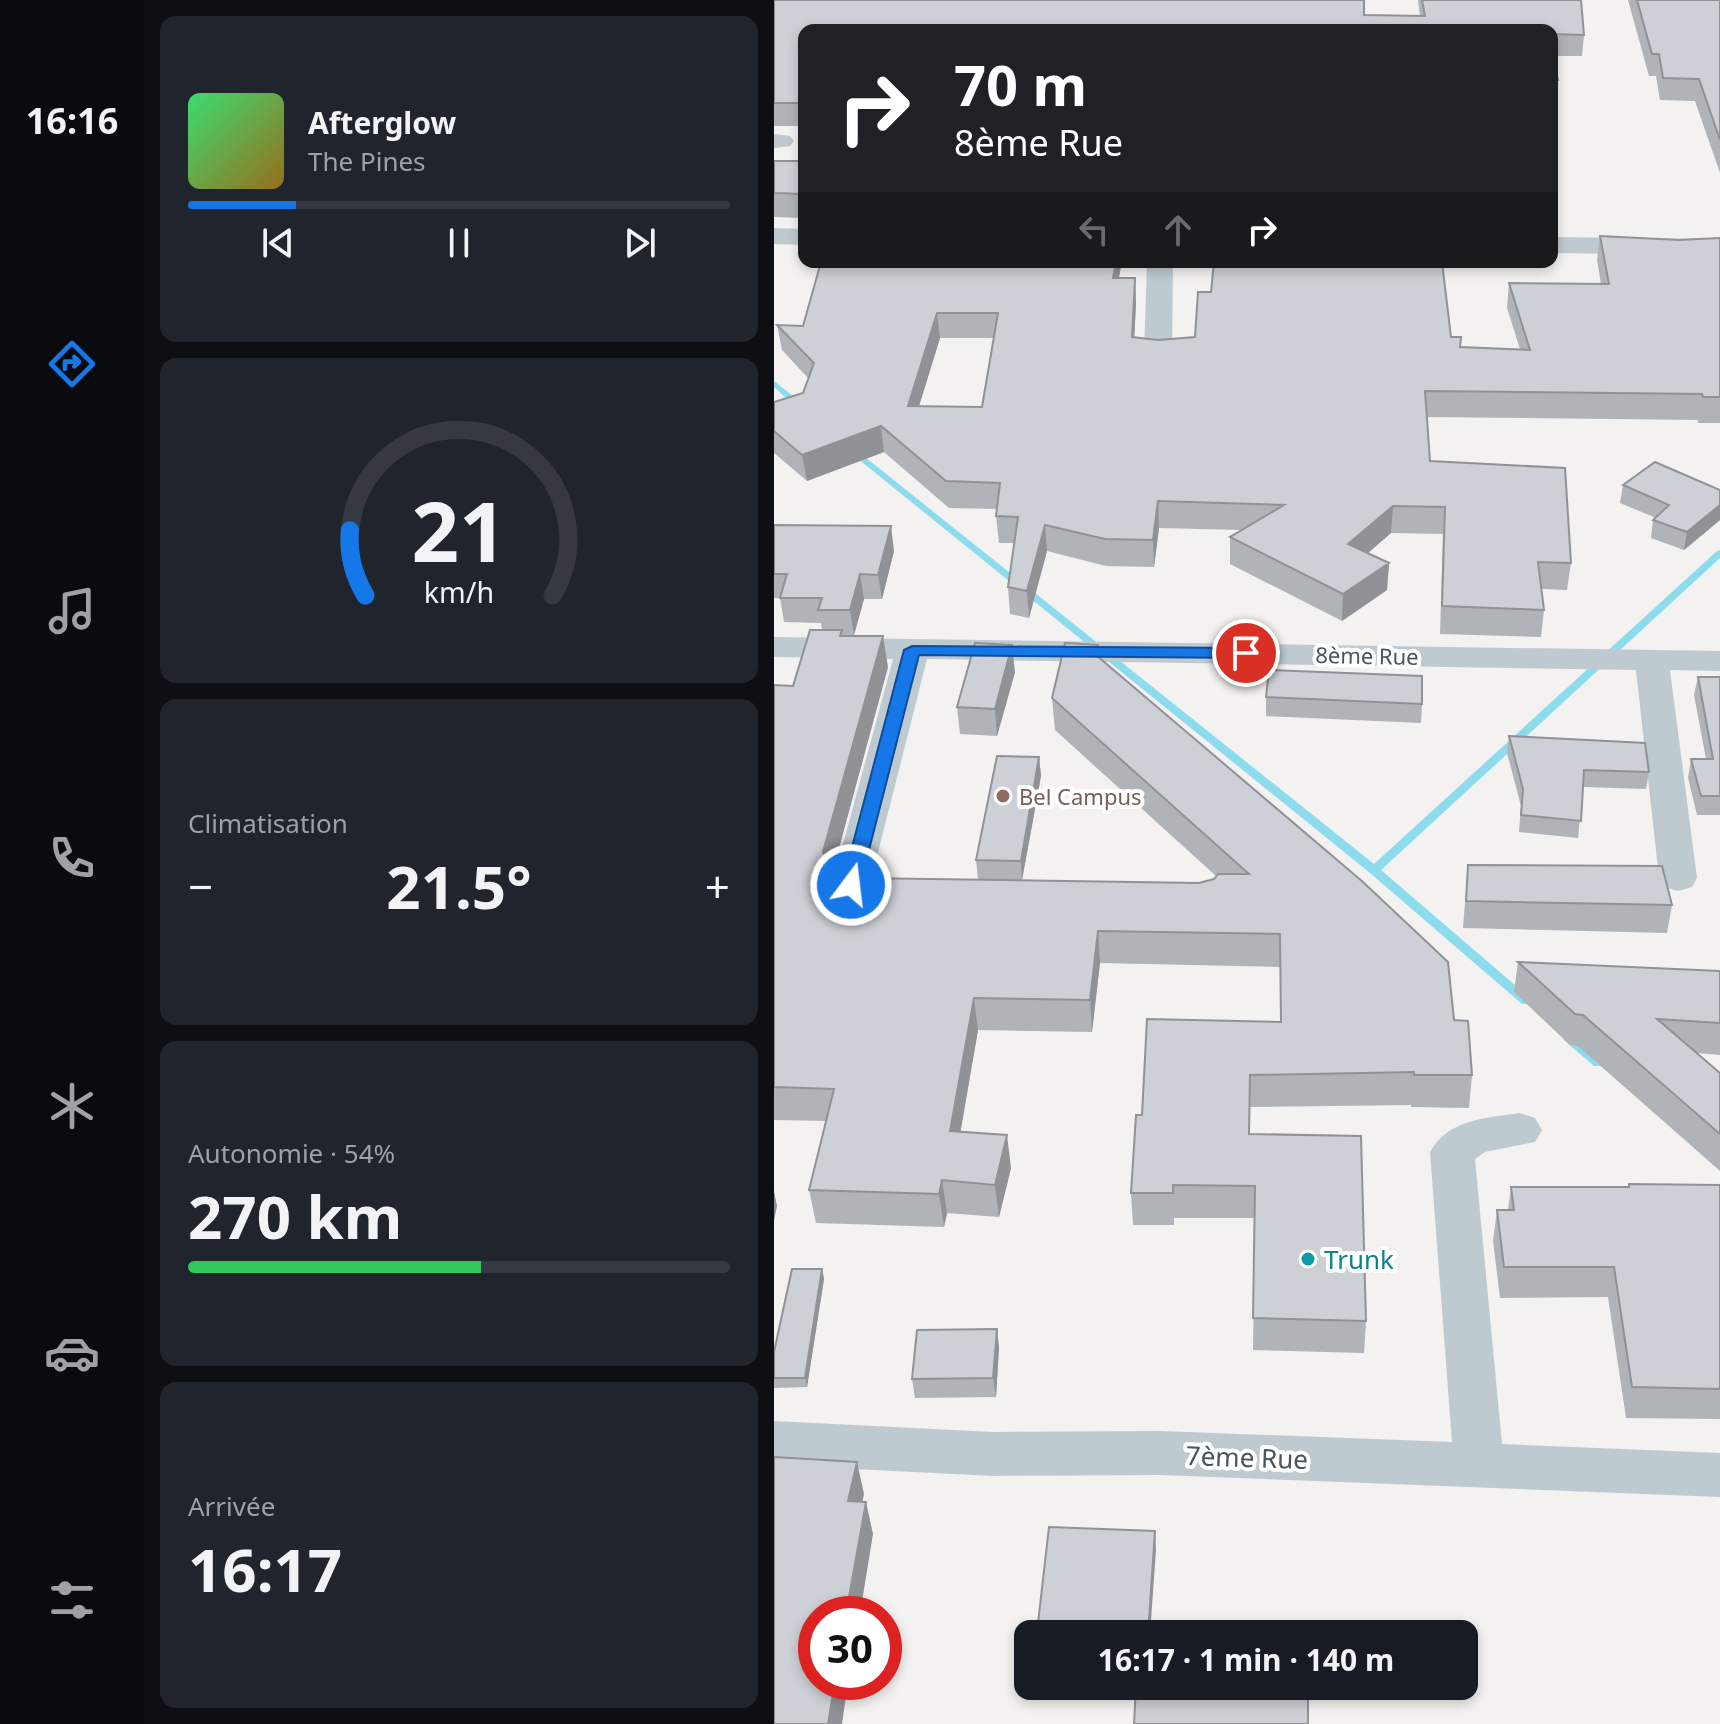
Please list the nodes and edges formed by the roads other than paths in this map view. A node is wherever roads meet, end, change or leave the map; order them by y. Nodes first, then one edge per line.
1 (774, 236) edge
2 (798, 237) edge
3 (1558, 245) edge
4 (1720, 247) edge
5 (1160, 268) edge
6 (1158, 354) edge
7 (774, 647) edge
8 (912, 650) junction
9 (1652, 660) junction
10 (1720, 661) edge
11 (1678, 878) dead end
12 (929, 895) edge
13 (1520, 1130) dead end
14 (774, 1443) edge
15 (1479, 1465) junction
16 (1720, 1475) edge

1 - 2 street
3 - 4 street
5 - 6 street
7 - 8 street, 8ème Rue
8 - 9 street, 8ème Rue
8 - 12 street
9 - 10 street, 8ème Rue
9 - 11 street
13 - 15 street
14 - 15 street, 7ème Rue
15 - 16 street, 7ème Rue

